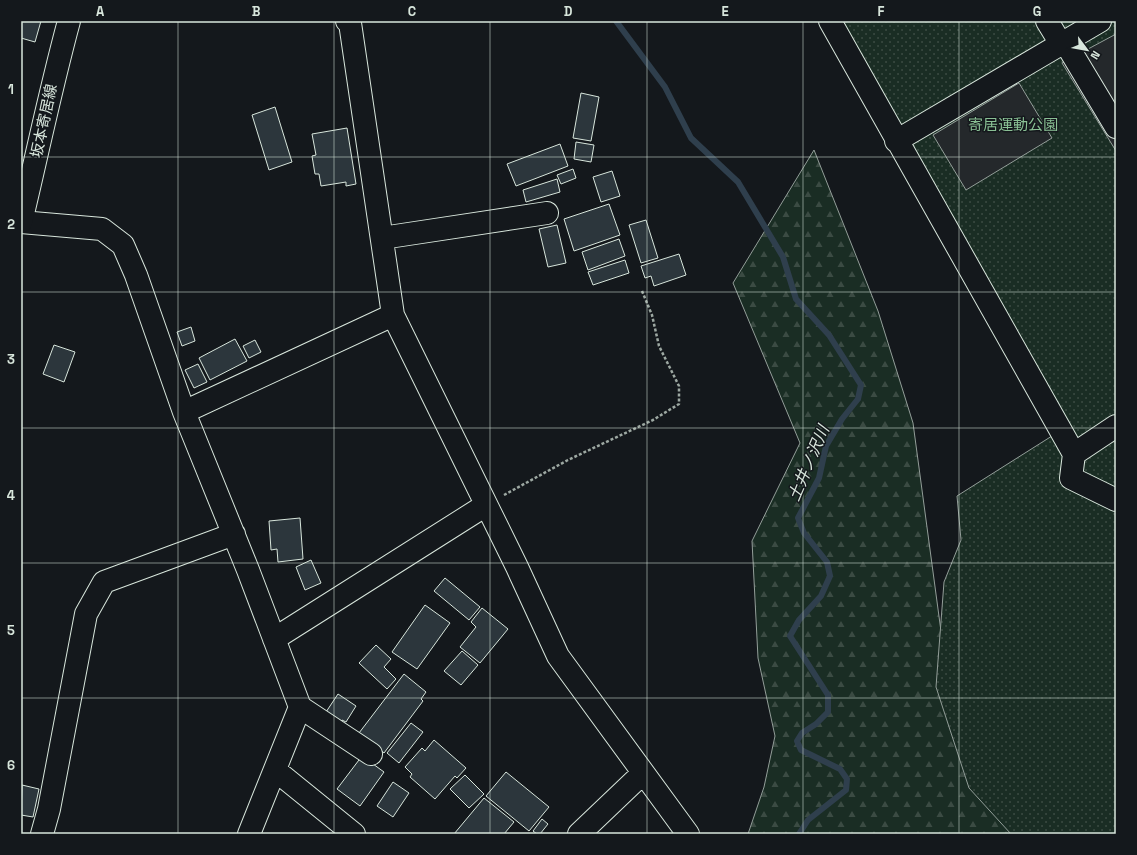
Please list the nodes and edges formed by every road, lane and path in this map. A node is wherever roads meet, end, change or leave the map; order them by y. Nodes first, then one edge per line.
1 (69, 21) edge
2 (347, 21) edge
3 (830, 21) edge
4 (1047, 21) edge
5 (1100, 21) edge
6 (1063, 43) junction
7 (1116, 127) edge
8 (896, 141) junction
9 (547, 213) dead end
10 (21, 222) edge
11 (382, 238) junction
12 (642, 291) dead end
13 (393, 315) junction
14 (184, 412) junction
15 (1116, 426) edge
16 (1074, 454) junction
17 (1116, 500) edge
18 (486, 505) junction
19 (234, 534) junction
20 (274, 639) junction
21 (300, 707) junction
22 (371, 754) dead end
23 (275, 770) junction
24 (643, 773) junction
25 (42, 834) edge
26 (249, 834) edge
27 (354, 834) edge
28 (579, 834) edge
29 (688, 834) edge

1 - 10 street, 坂本寄居線
2 - 11 street
3 - 8 street
4 - 6 street
5 - 6 street
6 - 7 street
6 - 8 street
8 - 16 street
9 - 11 street
10 - 14 street
11 - 13 street
12 - 18 path
13 - 14 street
13 - 18 street
14 - 19 street
15 - 16 street
16 - 17 street
18 - 20 street
18 - 24 street
19 - 20 street
19 - 25 street
20 - 21 street
21 - 22 street
21 - 23 street
23 - 26 street
23 - 27 street
24 - 28 street
24 - 29 street

